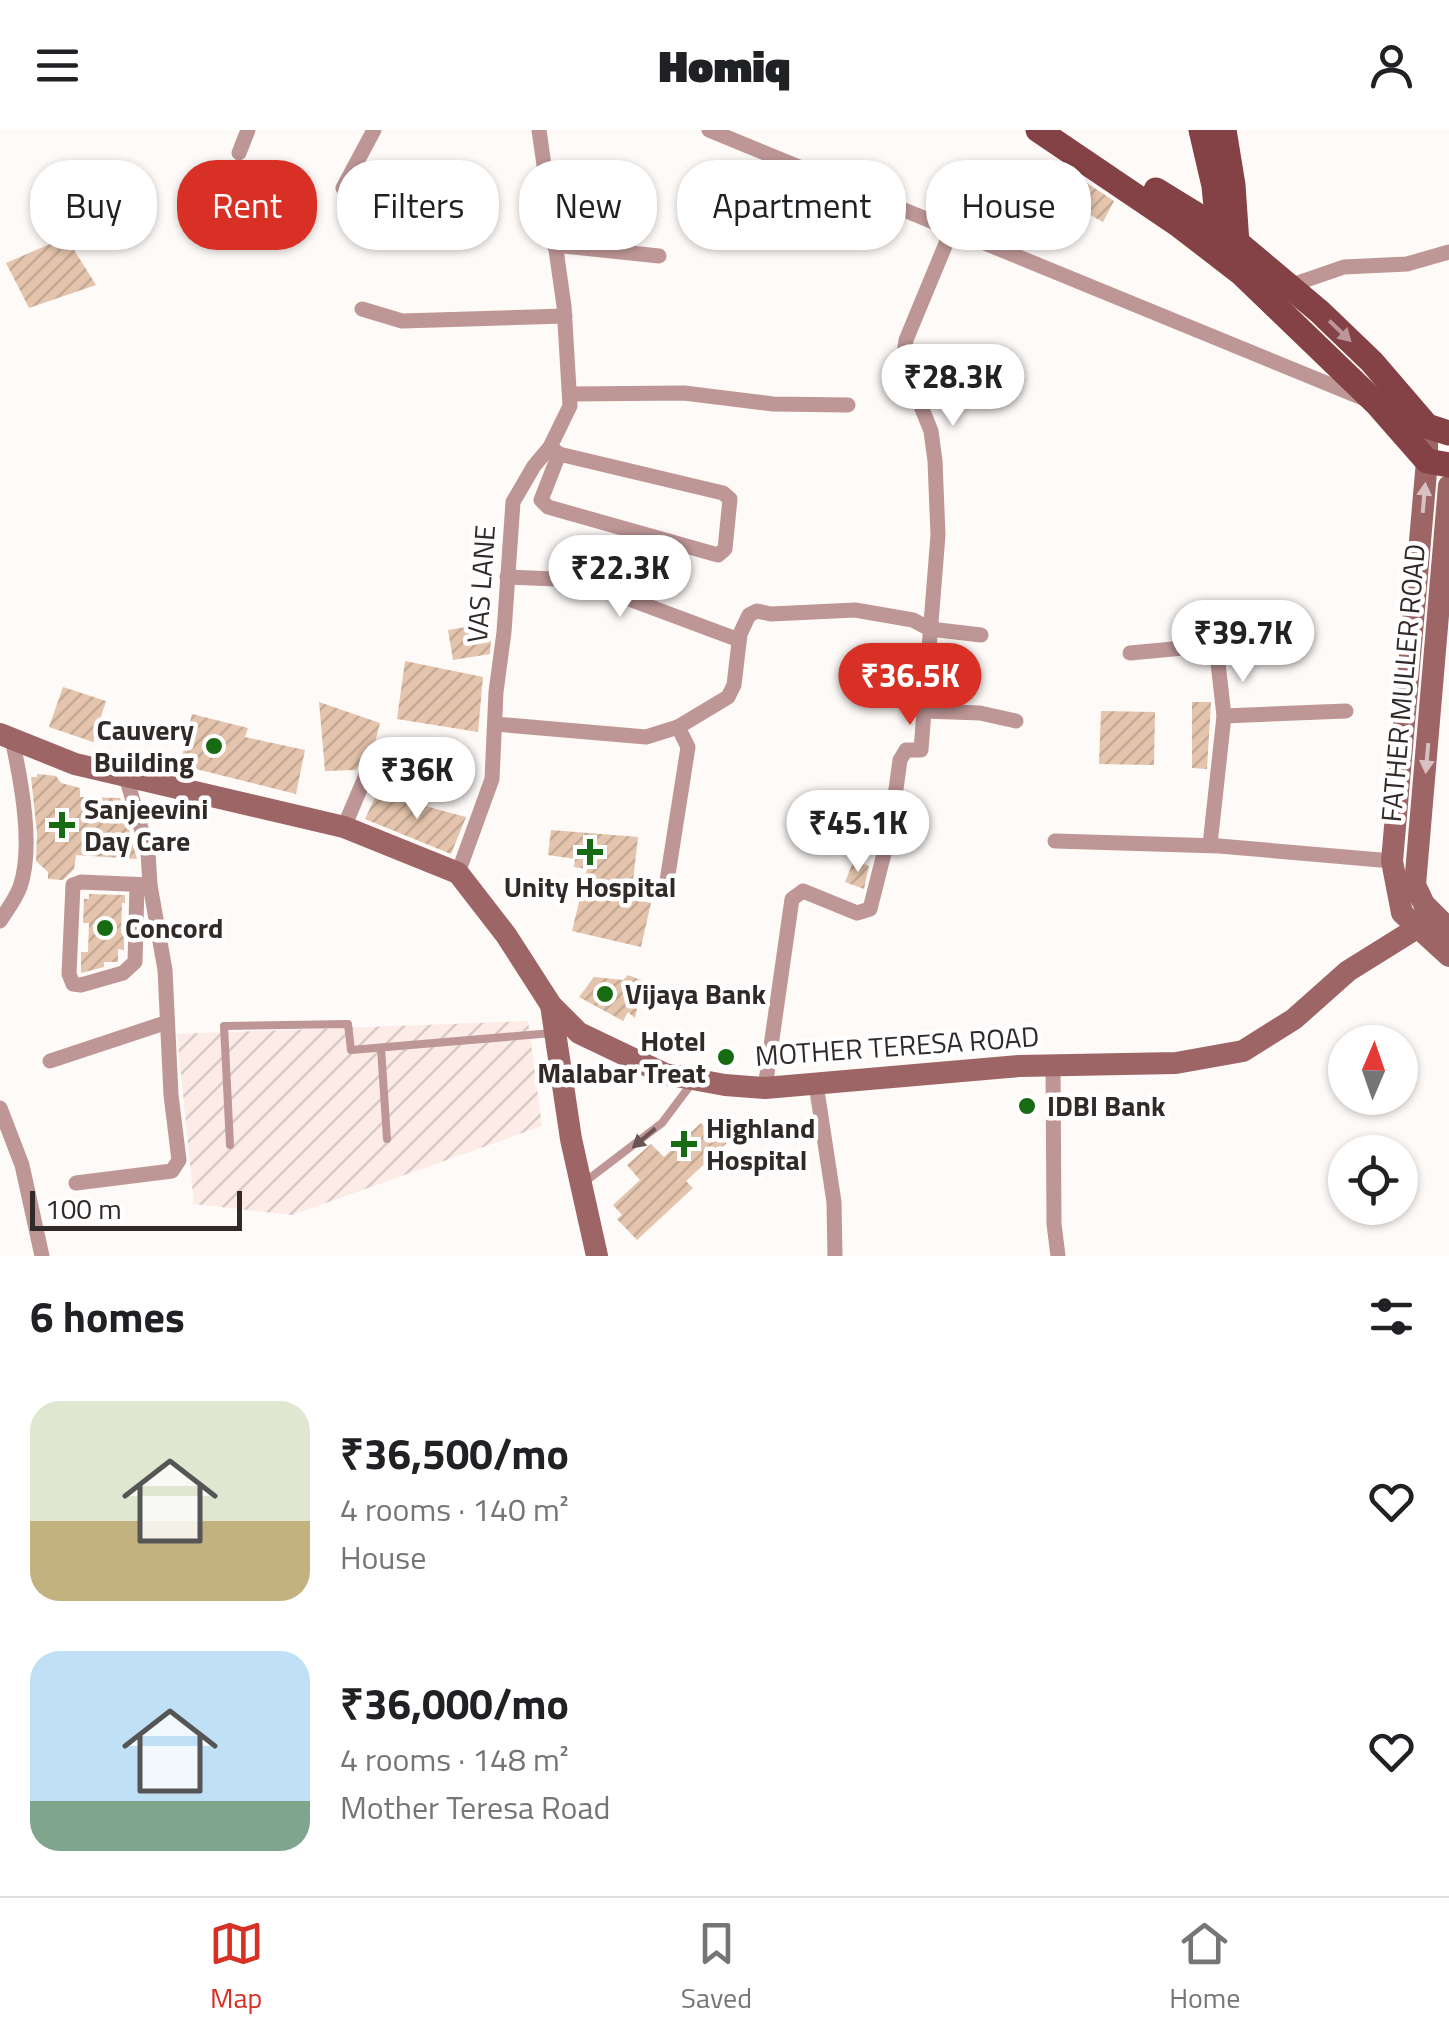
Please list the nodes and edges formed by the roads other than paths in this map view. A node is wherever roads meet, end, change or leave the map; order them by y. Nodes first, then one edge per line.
1 (248, 130) edge
2 (374, 130) edge
3 (539, 130) edge
4 (709, 130) edge
5 (1038, 130) edge
6 (1064, 130) edge
7 (1202, 130) edge
8 (1224, 130) edge
9 (238, 154) dead end
10 (358, 160) edge
11 (543, 160) edge
12 (926, 218) edge
13 (1220, 243) junction
14 (555, 250) edge
15 (602, 250) edge
16 (943, 250) edge
17 (1003, 250) edge
18 (1449, 252) edge
19 (659, 256) dead end
20 (1275, 291) junction
21 (362, 309) dead end
22 (565, 316) junction
23 (571, 394) junction
24 (1378, 404) junction
25 (848, 405) dead end
26 (1438, 429) edge
27 (555, 451) junction
28 (1438, 463) edge
29 (1449, 486) edge
30 (506, 576) junction
31 (930, 629) junction
32 (981, 635) dead end
33 (739, 640) junction
34 (1443, 649) edge
35 (1130, 653) dead end
36 (924, 711) junction
37 (1346, 711) dead end
38 (1224, 716) junction
39 (1016, 721) dead end
40 (496, 724) junction
41 (678, 728) junction
42 (6, 736) edge
43 (372, 761) dead end
44 (126, 777) junction
45 (344, 828) junction
46 (1055, 840) dead end
47 (1210, 846) junction
48 (1392, 862) junction
49 (458, 873) junction
50 (667, 881) dead end
51 (144, 885) junction
52 (0, 921) edge
53 (1417, 928) junction
54 (1449, 930) edge
55 (1449, 956) edge
56 (551, 1005) junction
57 (165, 1023) junction
58 (552, 1033) junction
59 (381, 1048) junction
60 (50, 1061) dead end
61 (1053, 1066) junction
62 (695, 1080) junction
63 (816, 1084) junction
64 (765, 1088) junction
65 (0, 1108) edge
66 (388, 1139) dead end
67 (230, 1144) dead end
68 (76, 1182) dead end
69 (581, 1184) junction
70 (42, 1256) edge
71 (597, 1256) edge
72 (835, 1256) edge
73 (1058, 1256) edge

1 - 9 street
2 - 10 street
3 - 11 street, VAS LANE
4 - 12 street
5 - 13 main road
6 - 13 main road
7 - 13 main road
8 - 13 main road
13 - 20 main road
14 - 22 street, VAS LANE
15 - 19 street
16 - 31 street
17 - 24 street
18 - 20 street
20 - 24 main road
20 -> 26 main road
21 - 22 street
22 - 23 street, VAS LANE
23 - 25 street
23 - 27 street, VAS LANE
24 - 28 main road
26 - 28 main road
27 - 27 street
27 - 30 street, VAS LANE
48 -> 28 main road
29 - 34 main road, FATHER MULLER ROAD
30 - 33 street
30 - 40 street, VAS LANE
31 - 32 street
31 - 33 street
31 - 36 street
33 - 41 street
34 -> 54 main road, FATHER MULLER ROAD
35 - 38 street
36 - 39 street
36 - 64 street
37 - 38 street
38 - 47 street
40 - 41 street
40 - 49 street, VAS LANE
41 - 50 street
42 - 44 main road
42 - 52 street
43 - 45 street
44 - 45 main road
44 - 51 street
45 - 49 main road
46 - 47 street
47 - 48 street
48 - 53 main road
49 - 56 main road, MOTHER TERESA ROAD
51 - 51 street
51 - 57 street
53 - 54 main road
53 - 55 main road
53 - 61 main road, MOTHER TERESA ROAD
56 - 58 main road
56 - 62 main road, MOTHER TERESA ROAD
57 - 60 street
57 - 68 street
58 - 59 lane
58 - 69 main road
59 - 66 lane
59 - 67 lane
61 - 63 main road, MOTHER TERESA ROAD
61 - 73 street
62 - 64 main road, MOTHER TERESA ROAD
62 -> 69 lane
63 - 64 main road, MOTHER TERESA ROAD
63 - 72 street
65 - 70 street
69 - 71 main road

